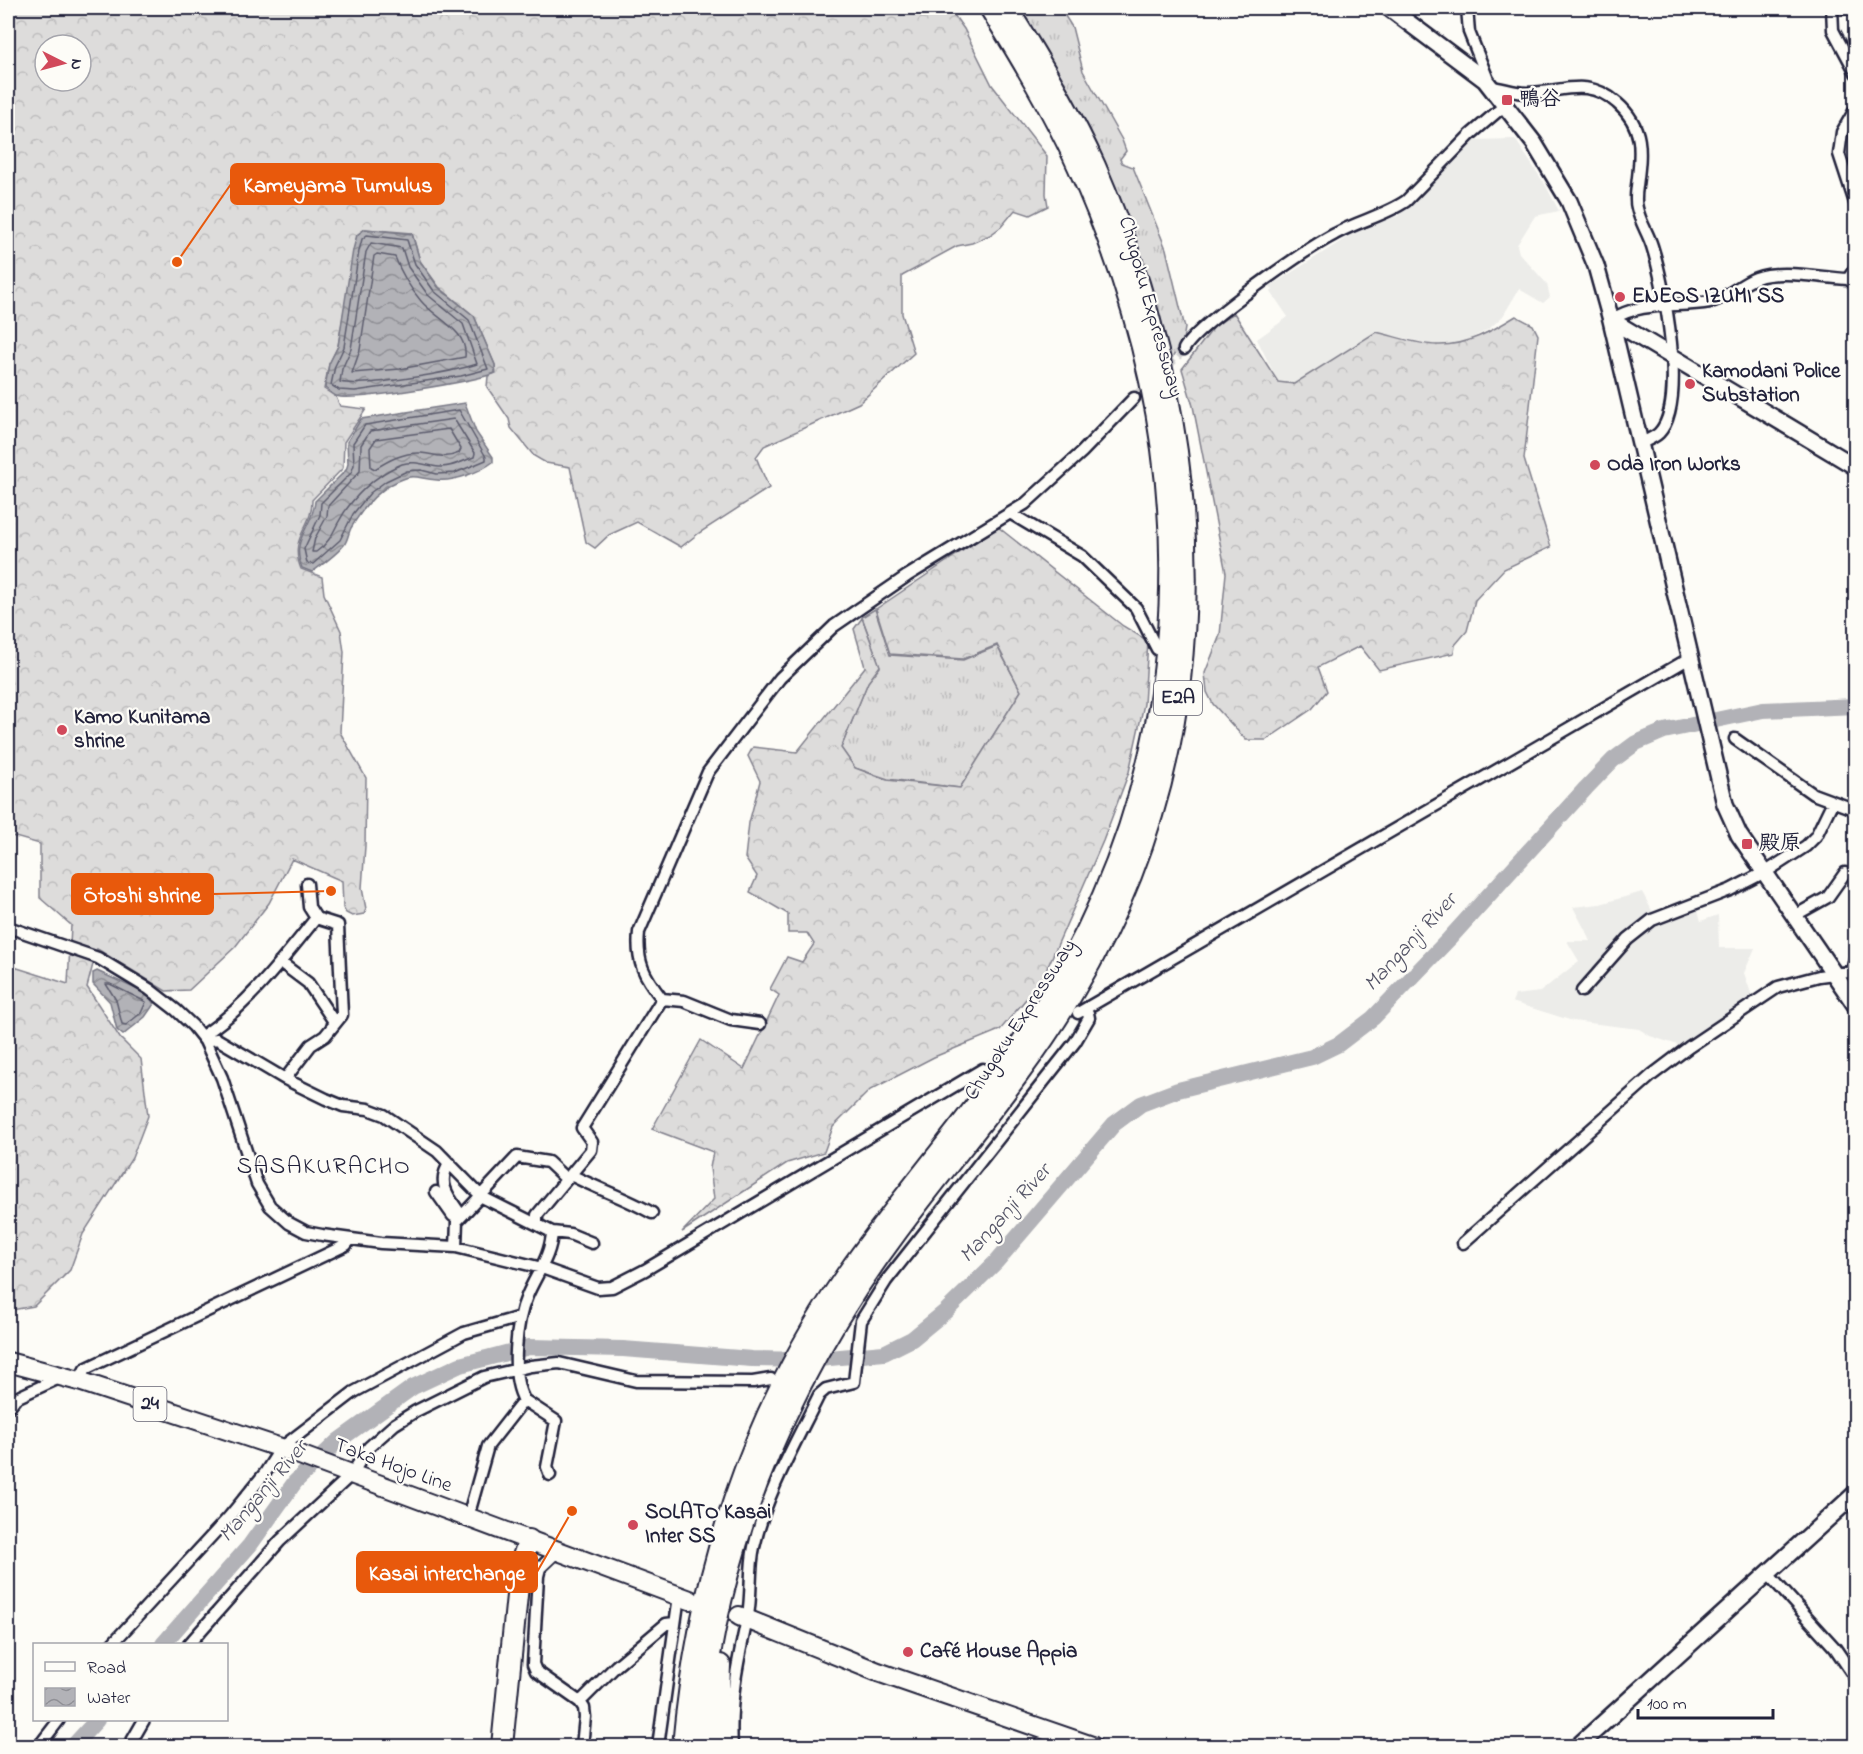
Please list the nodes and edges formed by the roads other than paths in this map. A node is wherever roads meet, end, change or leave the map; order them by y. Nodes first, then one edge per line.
1 (990, 8) edge
2 (1007, 8) edge
3 (1389, 8) edge
4 (1467, 8) edge
5 (1832, 8) edge
6 (1845, 8) edge
7 (1856, 8) edge
8 (1856, 72) edge
9 (1488, 84) junction
10 (1505, 105) junction
11 (1856, 108) edge
12 (1856, 206) edge
13 (1856, 267) edge
14 (1852, 282) edge
15 (1667, 304) junction
16 (1611, 320) junction
17 (1184, 349) tunnel mouth
18 (1672, 358) junction
19 (1134, 398) tunnel mouth
20 (1639, 444) junction
21 (1856, 467) edge
22 (1010, 513) junction
23 (1157, 649) dead end
24 (1690, 658) junction
25 (1735, 738) dead end
26 (1832, 803) junction
27 (1856, 810) edge
28 (1763, 872) junction
29 (1845, 873) dead end
30 (307, 884) dead end
31 (1794, 916) junction
32 (316, 918) junction
33 (8, 927) edge
34 (1856, 956) edge
35 (280, 962) junction
36 (1854, 971) edge
37 (1834, 973) junction
38 (1582, 991) dead end
39 (662, 999) junction
40 (1856, 1006) edge
41 (335, 1023) junction
42 (760, 1024) dead end
43 (203, 1038) junction
44 (984, 1070) tunnel mouth
45 (285, 1079) junction
46 (450, 1163) junction
47 (568, 1177) junction
48 (436, 1192) dead end
49 (482, 1197) junction
50 (652, 1213) dead end
51 (459, 1219) junction
52 (537, 1223) junction
53 (552, 1232) junction
54 (351, 1239) junction
55 (592, 1243) dead end
56 (1463, 1243) dead end
57 (456, 1247) junction
58 (542, 1268) junction
59 (520, 1321) junction
60 (823, 1326) junction
61 (8, 1362) edge
62 (516, 1366) junction
63 (59, 1376) junction
64 (79, 1381) junction
65 (784, 1383) junction
66 (524, 1400) junction
67 (8, 1408) edge
68 (285, 1450) junction
69 (348, 1474) junction
70 (550, 1475) dead end
71 (753, 1489) junction
72 (1856, 1493) edge
73 (468, 1517) junction
74 (529, 1540) junction
75 (558, 1551) junction
76 (1769, 1575) junction
77 (685, 1598) joint
78 (743, 1618) junction
79 (674, 1623) junction
80 (113, 1643) edge
81 (190, 1643) edge
82 (1856, 1679) edge
83 (580, 1702) junction
84 (58, 1721) edge
85 (143, 1721) edge
86 (39, 1746) edge
87 (129, 1746) edge
88 (502, 1746) edge
89 (509, 1746) edge
90 (582, 1746) edge
91 (658, 1746) edge
92 (683, 1746) edge
93 (698, 1746) edge
94 (717, 1746) edge
95 (732, 1746) edge
96 (1092, 1746) edge
97 (1578, 1746) edge

1 - 60 highway, Chugoku Expressway / E2A
2 - 60 highway, Chugoku Expressway / E2A
3 - 9 street
4 - 9 street
5 - 8 street
6 - 7 street
9 - 10 street
9 - 15 street
10 - 16 street
10 - 17 street
11 - 12 street
13 - 14 street
14 - 15 street
15 - 16 street
15 - 18 street
16 - 18 street
16 - 20 street
18 - 20 street
18 - 21 street
19 - 22 street
20 - 24 street
22 - 23 street
22 - 39 street
24 - 28 street
24 - 78 street
25 - 26 street
26 - 27 street
26 - 28 street
28 - 31 street
28 - 38 street
29 - 31 street
30 - 32 street
31 - 37 street
32 - 35 street
32 - 41 street
33 - 43 street
34 - 36 street
35 - 41 street
35 - 43 street
36 - 37 street
37 - 40 street
37 - 56 street
39 - 42 street
39 - 47 street
41 - 45 street
43 - 45 street
43 - 54 street
44 - 58 street
45 - 46 street
46 - 49 street
46 - 51 street
47 - 49 street
47 - 50 street
47 - 52 street
48 - 51 street
49 - 51 street
49 - 52 street
51 - 57 street
52 - 53 street
53 - 55 street
53 - 58 street
54 - 57 street
54 - 64 street
57 - 58 street
58 - 59 street
59 - 62 street
59 - 68 street
60 - 65 highway, Chugoku Expressway / E2A
61 - 63 main road, Taka Hojo Line / 24
62 - 65 street
62 - 66 street
62 - 69 street
63 - 64 main road, Taka Hojo Line / 24
63 - 67 street
64 - 68 main road, Taka Hojo Line / 24
65 - 71 highway, Chugoku Expressway / E2A
65 - 92 highway, Chugoku Expressway / E2A
66 - 70 street
66 - 73 street
68 - 69 main road, Taka Hojo Line / 24
68 - 80 street
69 - 73 main road, Taka Hojo Line / 24
69 - 81 street
71 - 93 highway, Chugoku Expressway / E2A
71 - 94 highway
72 - 76 street
73 - 74 main road, Taka Hojo Line / 24
74 - 75 main road, Taka Hojo Line / 24
74 - 88 highway
74 - 89 highway
75 - 77 main road, Taka Hojo Line / 24
75 - 83 street
76 - 82 street
76 - 97 street
77 - 79 street
78 - 95 street
78 - 96 main road
79 - 83 street
79 - 91 street
83 - 90 street
84 - 86 street
85 - 87 street

